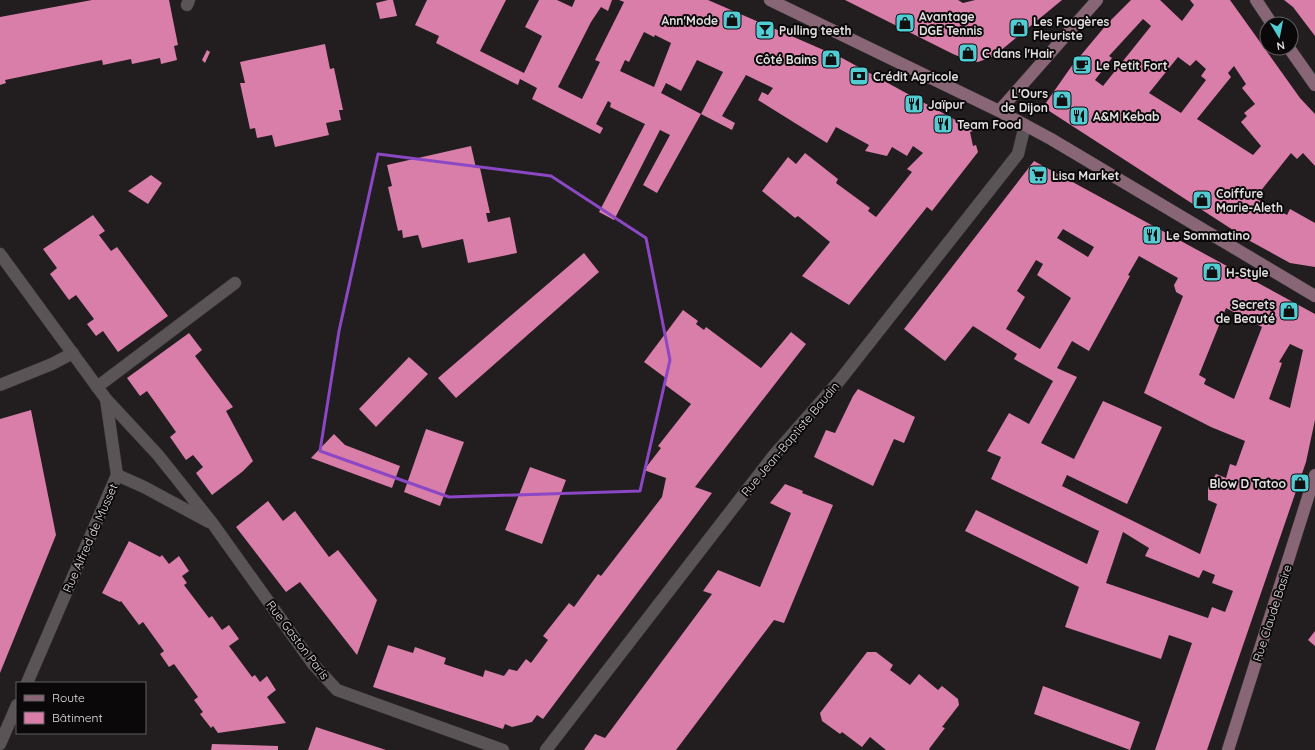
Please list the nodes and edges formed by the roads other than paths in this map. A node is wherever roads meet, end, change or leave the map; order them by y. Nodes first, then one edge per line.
1 (770, 0) edge
2 (1097, 0) edge
3 (1256, 0) edge
4 (1267, 16) edge
5 (1295, 56) edge
6 (1315, 85) edge
7 (999, 111) junction
8 (1025, 126) junction
9 (0, 254) edge
10 (235, 283) dead end
11 (1315, 296) edge
12 (73, 353) junction
13 (0, 385) edge
14 (98, 387) junction
15 (106, 399) junction
16 (117, 475) junction
17 (1315, 475) edge
18 (213, 524) junction
19 (27, 682) edge
20 (16, 707) edge
21 (0, 744) edge
22 (503, 750) edge
23 (546, 750) edge
24 (1228, 750) edge

1 - 7 main road
2 - 7 main road
3 - 4 main road
5 - 6 main road
7 - 8 main road
8 - 11 main road
8 - 23 street, Rue Jean-Baptiste Baudin
9 - 12 street, Rue Alfred de Musset
10 - 14 street
12 - 13 street
12 - 14 street, Rue Alfred de Musset
14 - 15 street, Rue Alfred de Musset
15 - 16 street, Rue Alfred de Musset
15 - 18 street, Rue Gaston Paris
16 - 18 street, Rue Gaston Paris
16 - 19 street, Rue Alfred de Musset
17 - 24 main road, Rue Claude Basire
18 - 22 street, Rue Gaston Paris
20 - 21 street

